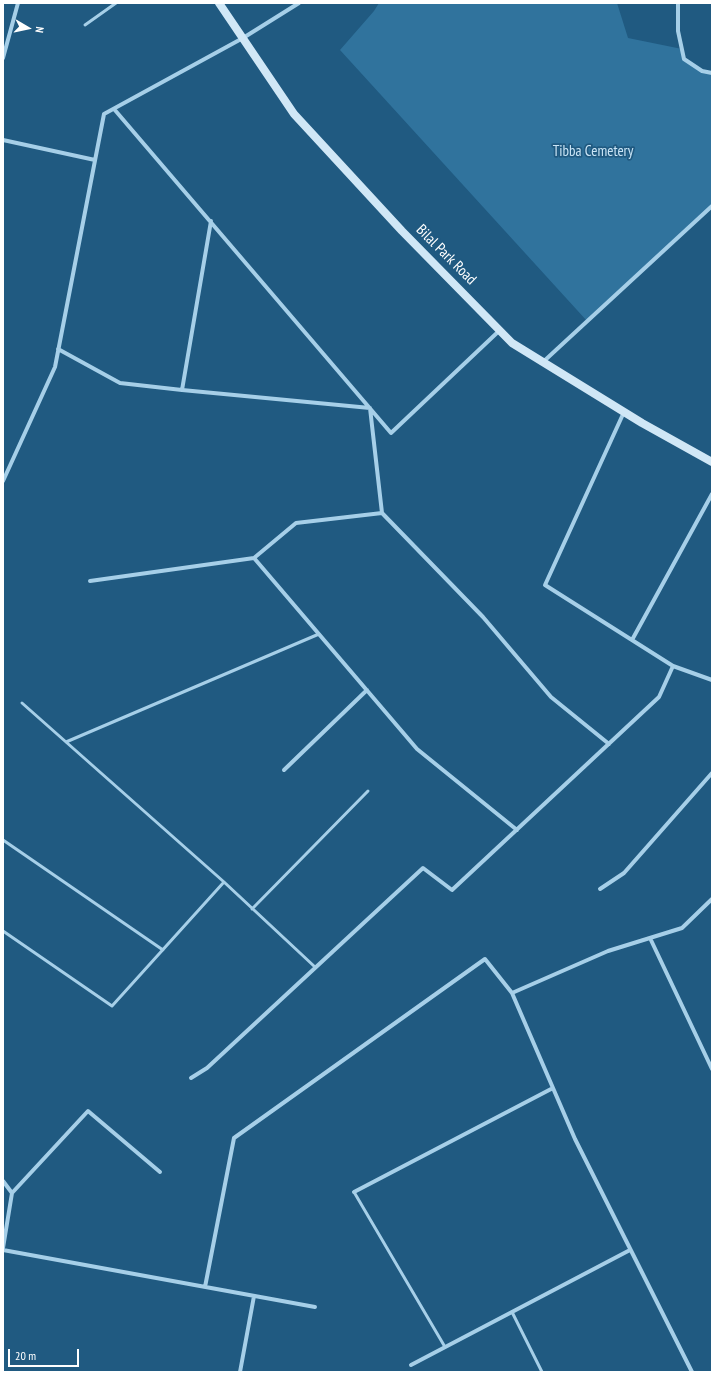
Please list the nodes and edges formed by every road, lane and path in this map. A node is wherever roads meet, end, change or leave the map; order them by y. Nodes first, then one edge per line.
1 (18, 3) edge
2 (116, 3) edge
3 (219, 3) edge
4 (299, 3) edge
5 (678, 3) edge
6 (85, 25) dead end
7 (243, 38) junction
8 (3, 58) edge
9 (712, 73) edge
10 (114, 108) junction
11 (3, 140) edge
12 (95, 160) junction
13 (711, 209) edge
14 (211, 221) junction
15 (500, 330) junction
16 (58, 349) junction
17 (543, 362) junction
18 (182, 390) junction
19 (370, 408) junction
20 (624, 412) junction
21 (712, 462) edge
22 (3, 481) edge
23 (712, 494) edge
24 (382, 513) junction
25 (254, 558) junction
26 (90, 581) dead end
27 (319, 634) junction
28 (632, 640) junction
29 (673, 666) junction
30 (712, 680) edge
31 (367, 690) junction
32 (22, 704) dead end
33 (66, 742) junction
34 (609, 744) junction
35 (284, 770) dead end
36 (712, 773) edge
37 (368, 791) dead end
38 (517, 830) junction
39 (3, 840) edge
40 (224, 882) junction
41 (600, 889) dead end
42 (712, 899) edge
43 (252, 909) junction
44 (3, 931) edge
45 (650, 938) junction
46 (163, 950) junction
47 (316, 967) junction
48 (512, 993) junction
49 (712, 1069) edge
50 (192, 1078) dead end
51 (553, 1088) junction
52 (160, 1172) dead end
53 (3, 1181) edge
54 (354, 1192) joint
55 (12, 1193) junction
56 (3, 1249) edge
57 (630, 1250) junction
58 (205, 1287) junction
59 (254, 1296) junction
60 (315, 1307) dead end
61 (512, 1312) junction
62 (445, 1347) junction
63 (411, 1364) dead end
64 (240, 1372) edge
65 (542, 1372) edge
66 (692, 1372) edge

1 - 8 street
2 - 6 lane
3 - 7 street, Bilal Park Road
4 - 7 street
5 - 9 street
7 - 10 street
7 - 15 street, Bilal Park Road
10 - 12 street
10 - 14 street
11 - 12 street
12 - 16 street
13 - 17 street
14 - 18 street
14 - 19 street
15 - 17 street, Bilal Park Road
15 - 19 street
16 - 18 street
16 - 22 street
17 - 20 street, Bilal Park Road
18 - 19 street
19 - 24 street
20 - 21 street, Bilal Park Road
20 - 28 street
23 - 28 street
24 - 25 street
24 - 34 street
25 - 26 street
25 - 27 street
27 - 31 street
27 - 33 lane
28 - 29 street
29 - 30 street
29 - 34 street
31 - 35 street
31 - 38 street
32 - 33 lane
33 - 40 lane
34 - 38 street
36 - 41 street
37 - 43 lane
38 - 47 street
39 - 46 lane
40 - 43 lane
40 - 46 lane
42 - 45 street
43 - 47 lane
44 - 46 lane
45 - 48 street
45 - 49 street
47 - 50 street
48 - 51 street
48 - 58 street
51 - 54 street
51 - 57 street
52 - 55 street
53 - 55 street
54 - 62 lane
55 - 56 street
56 - 58 street
57 - 61 street
57 - 66 street
58 - 59 street
59 - 60 street
59 - 64 street
61 - 62 street
61 - 65 lane
62 - 63 street

